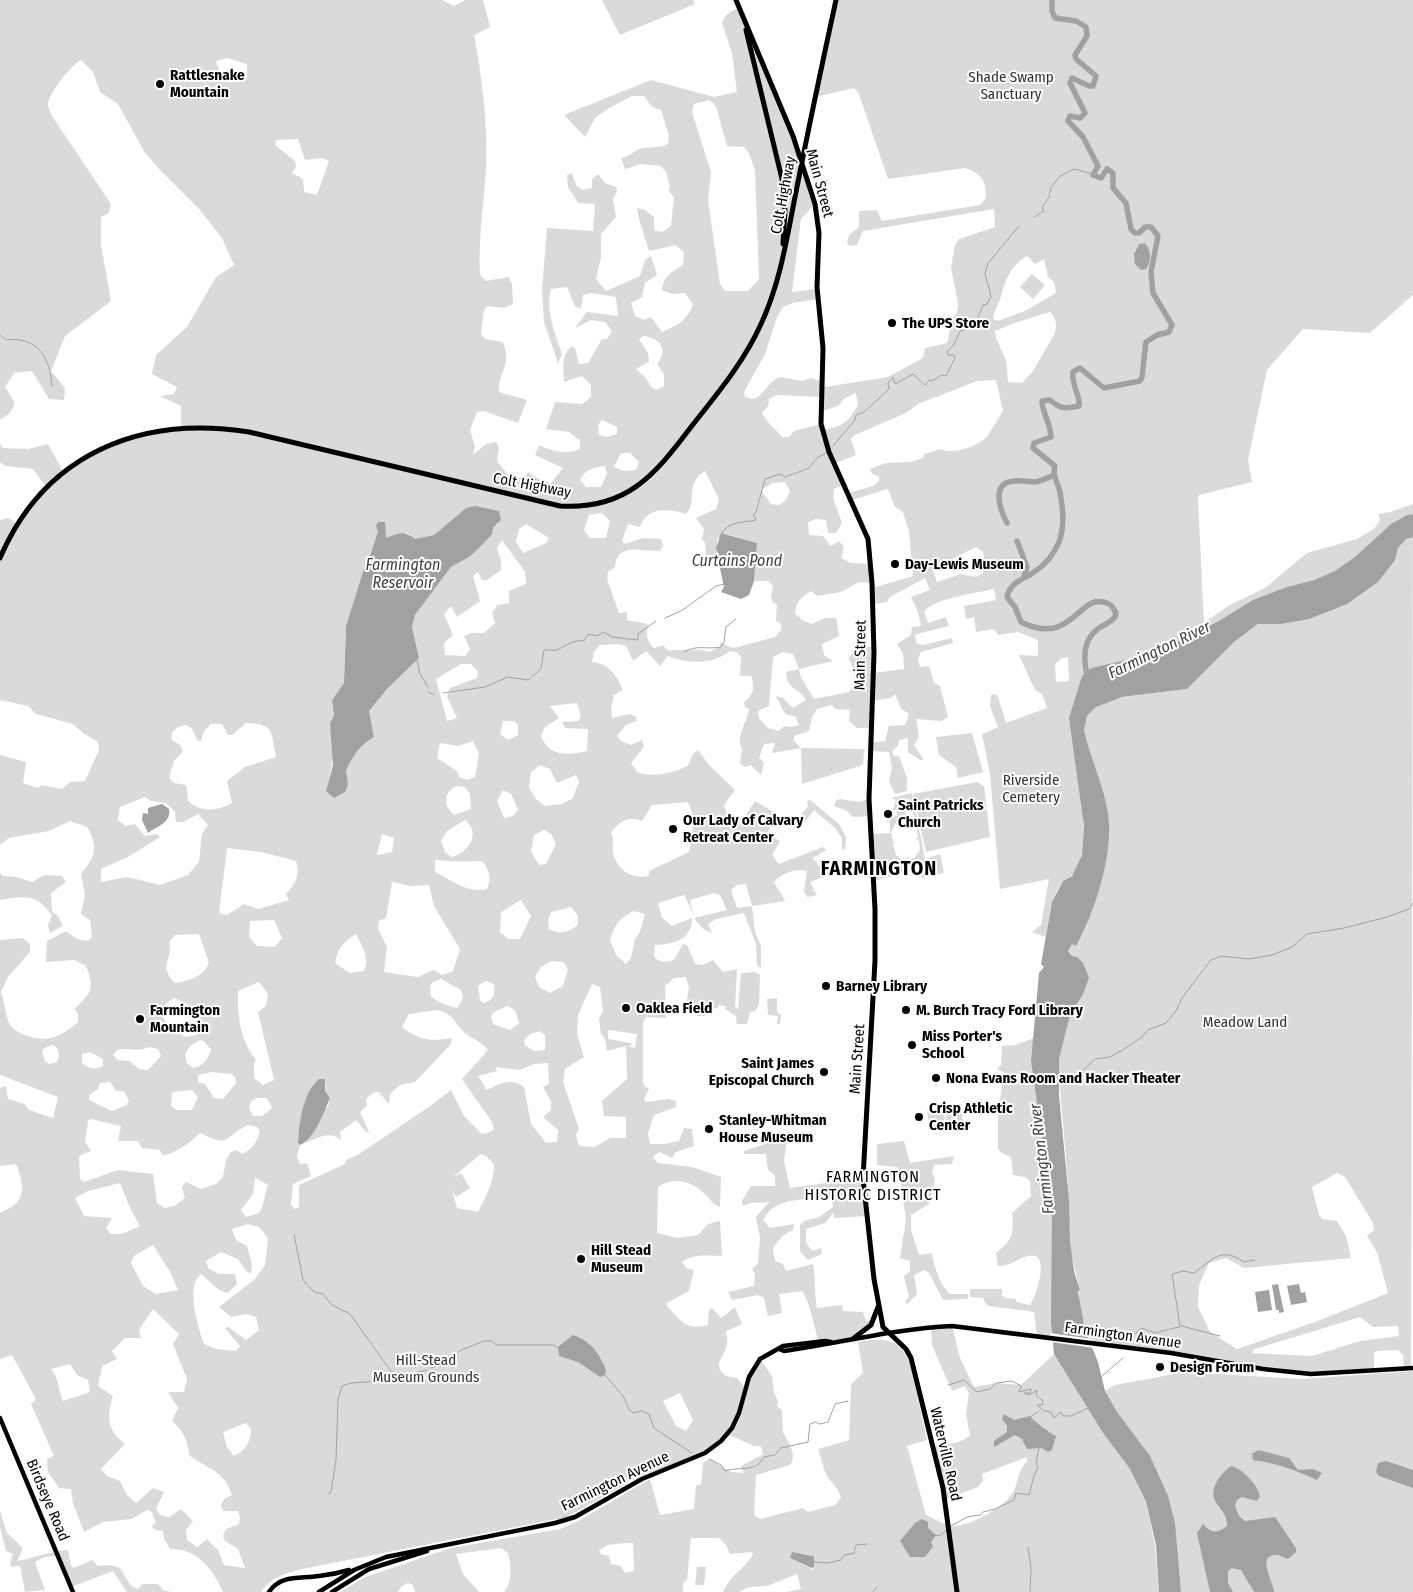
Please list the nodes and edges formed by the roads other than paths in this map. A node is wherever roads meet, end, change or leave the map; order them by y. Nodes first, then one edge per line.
1 (736, 0) edge
2 (836, 0) edge
3 (739, 8) junction
4 (774, 292) junction
5 (0, 558) edge
6 (878, 1307) junction
7 (887, 1332) junction
8 (854, 1338) junction
9 (1413, 1368) edge
10 (0, 1418) edge
11 (433, 1548) junction
12 (360, 1566) junction
13 (73, 1592) edge
14 (269, 1592) edge
15 (319, 1592) edge
16 (332, 1592) edge
17 (957, 1592) edge

1 - 3 highway, Main Street
2 - 4 highway, Colt Highway
3 - 4 highway
3 - 6 highway, Main Street
4 - 5 highway, Colt Highway
6 - 7 highway, Main Street
6 - 8 highway
7 - 8 main road, Farmington Avenue
7 - 9 main road, Farmington Avenue
7 - 17 highway, Waterville Road
8 - 11 main road, Farmington Avenue
10 - 13 main road, Birdseye Road
11 - 12 main road, Farmington Avenue
11 - 16 main road, Farmington Avenue
12 - 14 main road
12 - 15 main road, Farmington Avenue

